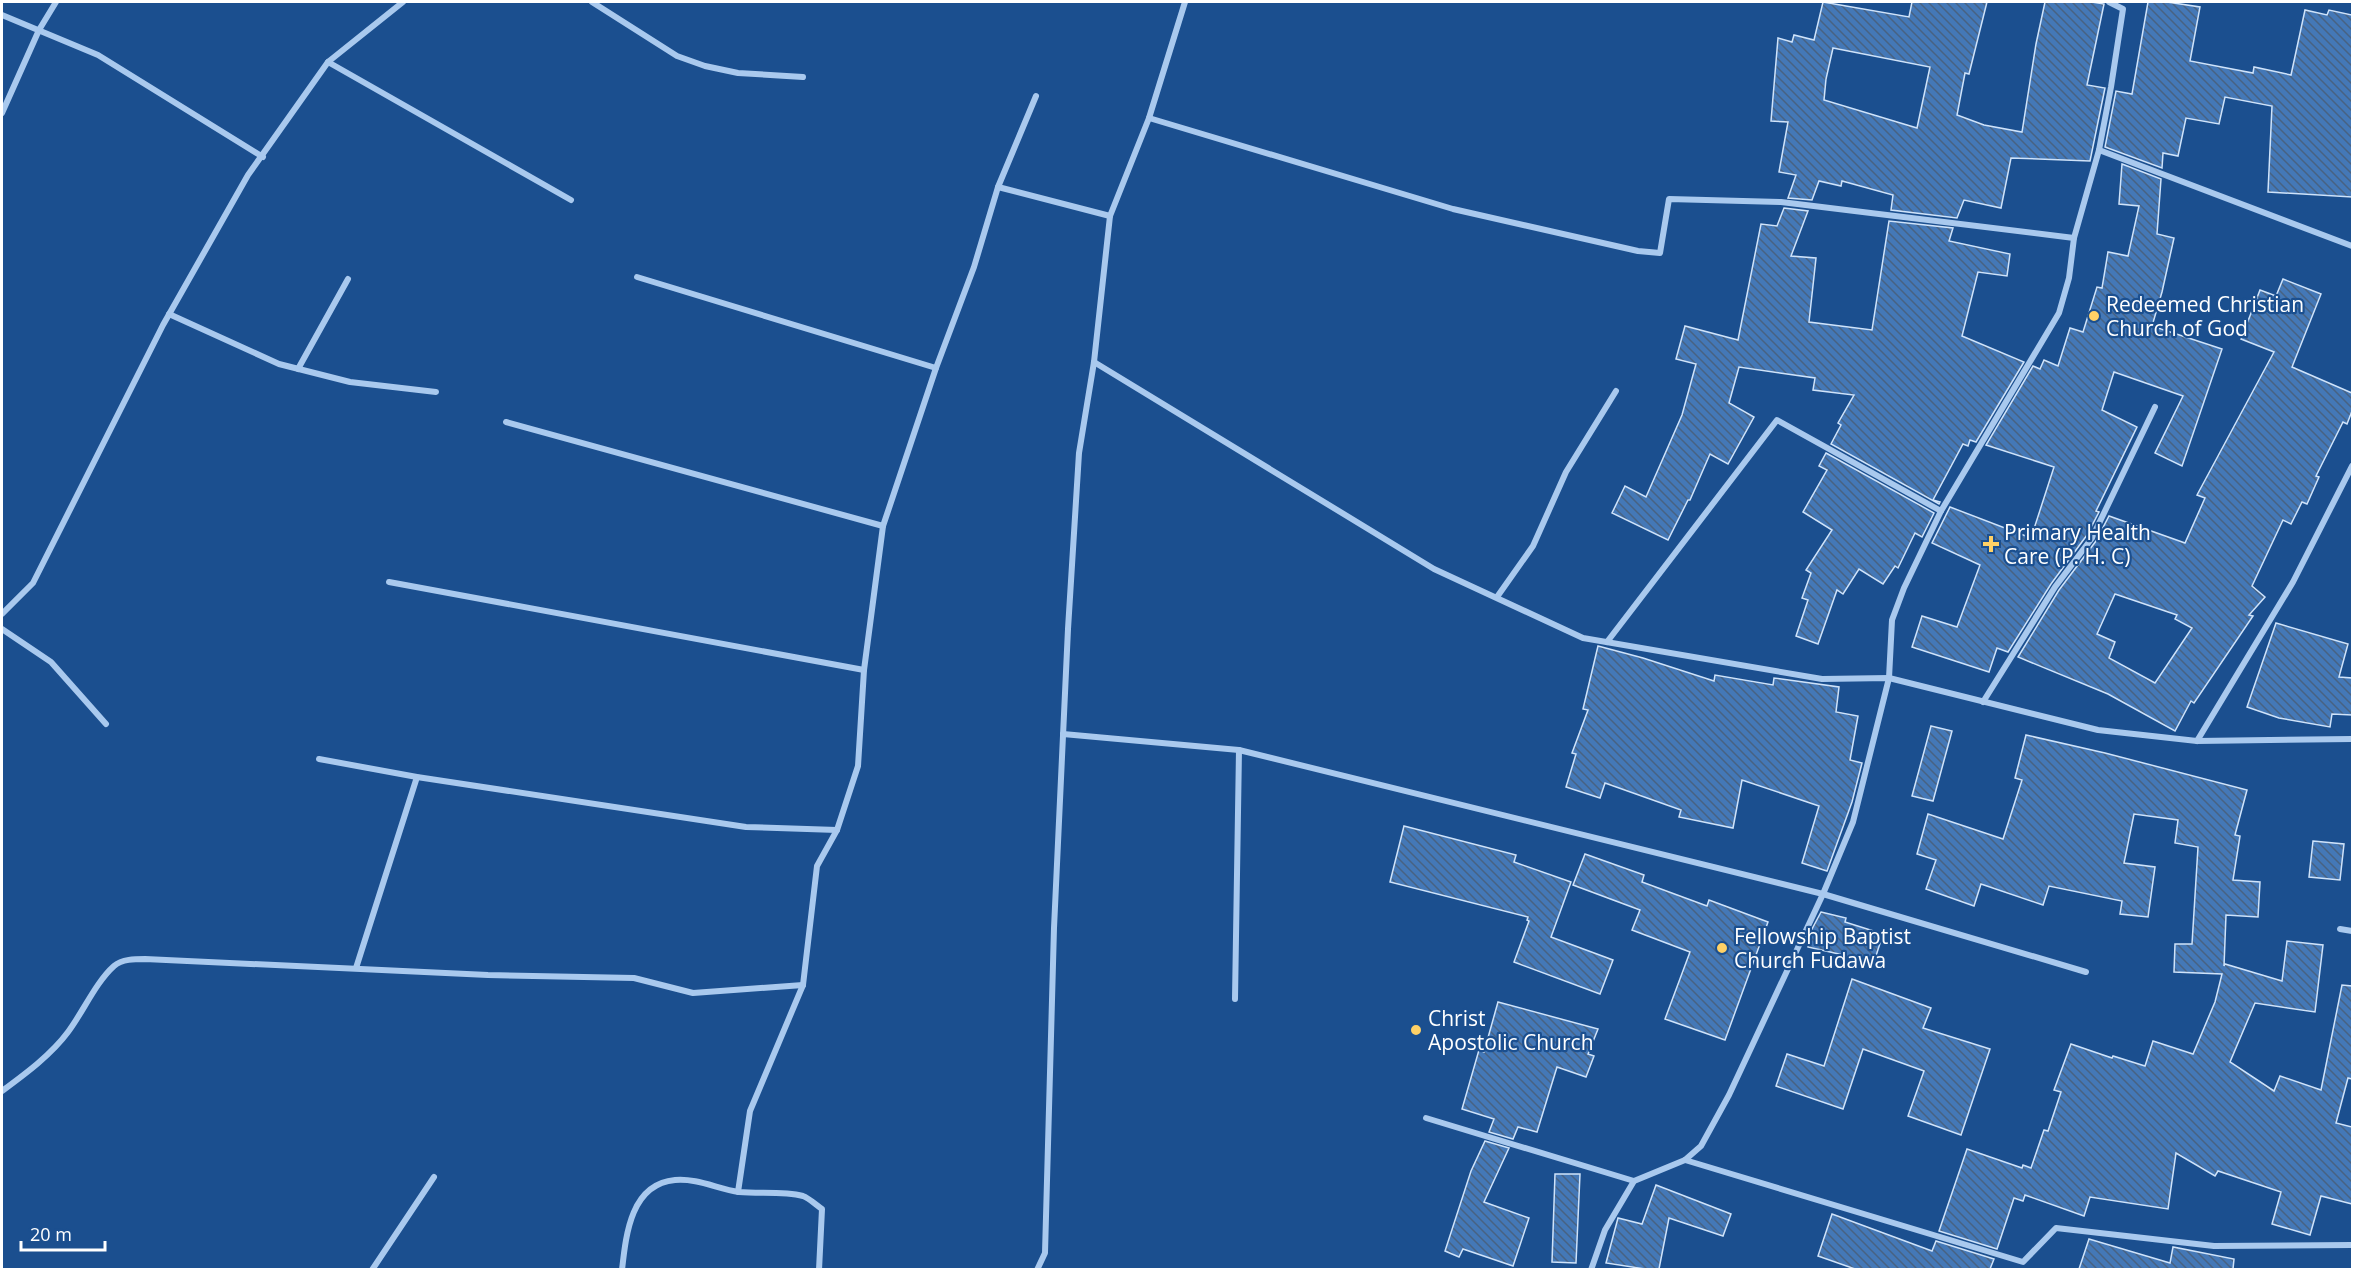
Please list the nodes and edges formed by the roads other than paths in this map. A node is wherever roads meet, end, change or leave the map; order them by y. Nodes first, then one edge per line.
1 (56, 2) edge
2 (403, 2) edge
3 (592, 2) edge
4 (1185, 2) edge
5 (2109, 2) edge
6 (2, 15) edge
7 (39, 30) junction
8 (328, 62) junction
9 (803, 77) dead end
10 (1036, 96) dead end
11 (2, 113) edge
12 (1149, 118) junction
13 (2099, 150) junction
14 (263, 157) junction
15 (998, 187) junction
16 (571, 200) dead end
17 (1110, 216) junction
18 (2074, 238) junction
19 (2352, 246) edge
20 (637, 277) dead end
21 (348, 279) dead end
22 (169, 314) junction
23 (1094, 362) junction
24 (936, 368) junction
25 (298, 369) junction
26 (1616, 391) dead end
27 (436, 392) dead end
28 (2155, 407) dead end
29 (506, 422) dead end
30 (2352, 466) edge
31 (1941, 511) junction
32 (883, 526) junction
33 (389, 582) dead end
34 (1497, 597) junction
35 (2, 614) edge
36 (2, 629) edge
37 (1607, 642) junction
38 (864, 670) junction
39 (1889, 678) junction
40 (1983, 702) junction
41 (106, 724) dead end
42 (1063, 734) junction
43 (2352, 739) edge
44 (2197, 741) junction
45 (1239, 750) junction
46 (320, 759) dead end
47 (417, 777) junction
48 (837, 830) junction
49 (1823, 894) junction
50 (2340, 929) dead end
51 (2352, 930) edge
52 (357, 968) junction
53 (2086, 972) dead end
54 (803, 985) junction
55 (1235, 999) dead end
56 (2, 1091) edge
57 (1426, 1118) dead end
58 (1685, 1160) junction
59 (434, 1178) dead end
60 (1634, 1181) junction
61 (738, 1191) junction
62 (2352, 1245) edge
63 (372, 1269) edge
64 (622, 1269) edge
65 (819, 1269) edge
66 (1037, 1269) edge
67 (1591, 1269) edge

1 - 7 street
2 - 8 street
3 - 9 street
4 - 12 street
5 - 13 street
6 - 7 street
7 - 11 street
7 - 14 street
8 - 14 street
8 - 16 street
10 - 15 street
12 - 17 street
12 - 18 street
13 - 18 street
13 - 19 street
14 - 22 street
15 - 17 street
15 - 24 street
17 - 23 street
18 - 31 street
20 - 24 street
21 - 25 street
22 - 25 street
22 - 35 street
23 - 34 street
23 - 42 street
24 - 32 street
25 - 27 street
26 - 34 street
28 - 40 street
29 - 32 street
30 - 44 street
31 - 37 street
31 - 39 street
32 - 38 street
33 - 38 street
34 - 37 street
36 - 41 street
37 - 39 street
38 - 48 street
39 - 40 street
39 - 49 street
40 - 44 street
42 - 45 street
42 - 66 street
43 - 44 street
45 - 49 street
45 - 55 street
46 - 47 street
47 - 48 street
47 - 52 street
48 - 54 street
49 - 53 street
49 - 58 street
50 - 51 street
52 - 54 street
52 - 56 street
54 - 61 street
57 - 60 street
58 - 60 street
58 - 62 street
59 - 63 street
60 - 67 street
61 - 64 street
61 - 65 street

